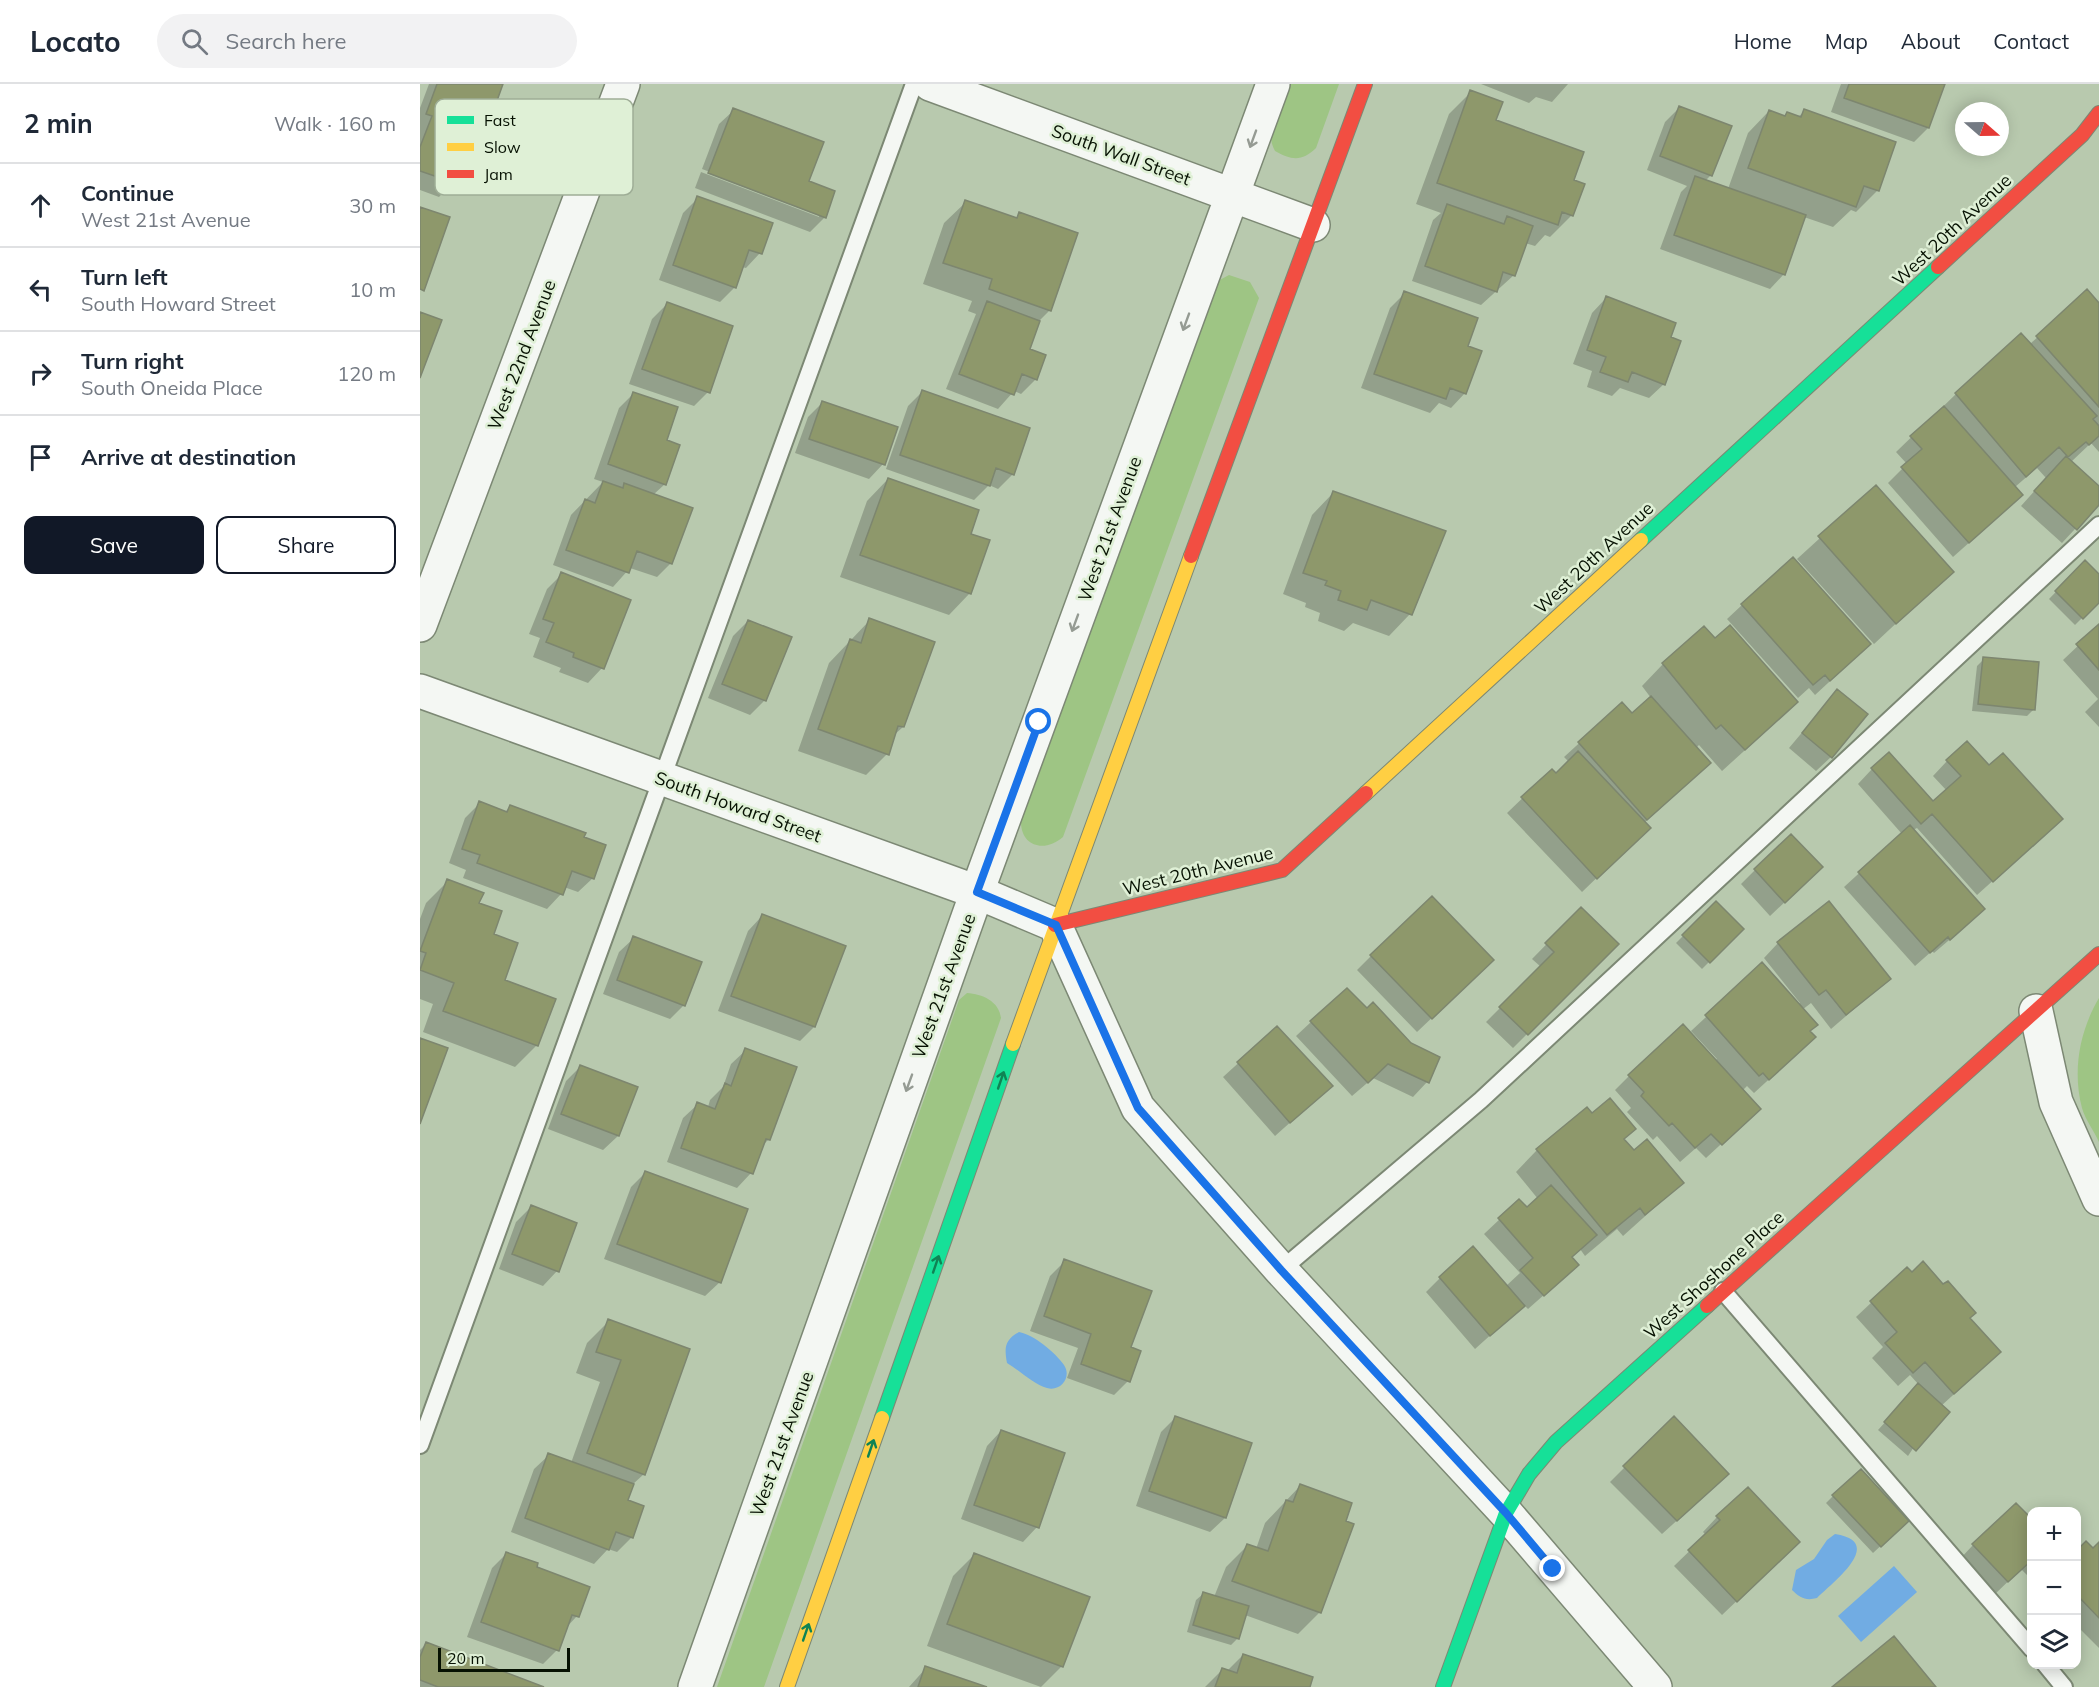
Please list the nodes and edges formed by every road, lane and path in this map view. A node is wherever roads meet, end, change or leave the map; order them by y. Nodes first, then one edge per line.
1 (623, 84) edge
2 (914, 84) edge
3 (930, 84) edge
4 (1274, 84) edge
5 (1365, 84) edge
6 (617, 99) edge
7 (2099, 112) edge
8 (581, 195) edge
9 (1232, 196) junction
10 (1312, 225) junction
11 (2099, 525) edge
12 (420, 625) edge
13 (420, 692) edge
14 (663, 779) junction
15 (977, 892) junction
16 (1056, 925) junction
17 (2099, 954) edge
18 (2036, 1011) junction
19 (2099, 1199) edge
20 (1281, 1270) junction
21 (1723, 1291) junction
22 (420, 1445) edge
23 (1506, 1513) junction
24 (2027, 1644) edge
25 (2048, 1669) edge
26 (695, 1687) edge
27 (787, 1687) edge
28 (1443, 1687) edge
29 (1655, 1687) edge
30 (2064, 1687) edge

1 - 6 street, West 22nd Avenue
2 - 14 lane
3 - 9 street, South Wall Street
4 -> 9 street, West 21st Avenue
5 - 10 street
7 - 16 street, West 20th Avenue
8 - 12 street, West 22nd Avenue
9 - 10 street, South Wall Street
9 -> 15 street, West 21st Avenue
10 - 16 street
11 - 20 lane
13 - 14 street, South Howard Street
14 - 15 street, South Howard Street
14 - 22 lane
15 - 16 street, South Howard Street
15 -> 26 street, West 21st Avenue
16 - 20 street
27 -> 16 street
17 - 18 street, West Shoshone Place
18 - 19 street
18 - 21 street, West Shoshone Place
20 - 23 street
21 - 23 street, West Shoshone Place
21 - 24 lane
23 - 28 street, West Shoshone Place
23 - 29 street
25 - 30 lane

